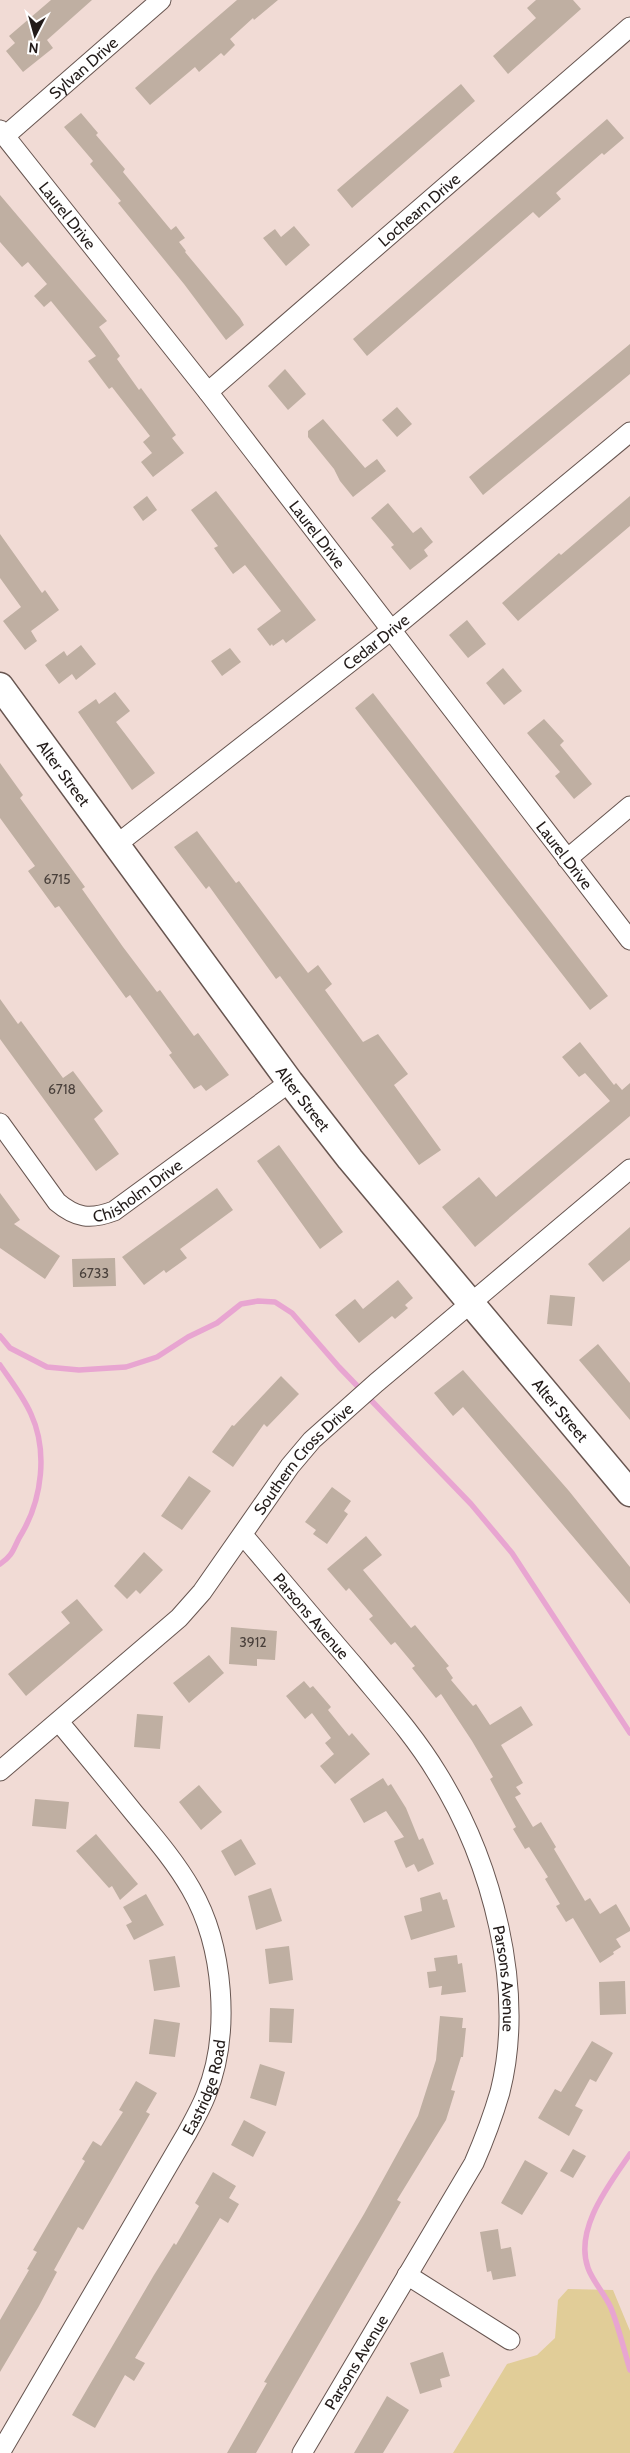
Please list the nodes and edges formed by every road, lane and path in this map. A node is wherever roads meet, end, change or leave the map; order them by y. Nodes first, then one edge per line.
1 (161, 0) edge
2 (630, 27) edge
3 (2, 133) edge
4 (208, 392) junction
5 (630, 432) edge
6 (390, 631) junction
7 (0, 686) edge
8 (630, 806) edge
9 (116, 844) junction
10 (567, 859) junction
11 (630, 940) edge
12 (290, 1082) junction
13 (0, 1123) edge
14 (630, 1169) edge
15 (471, 1305) junction
16 (630, 1492) edge
17 (243, 1535) junction
18 (59, 1722) junction
19 (0, 1771) edge
20 (407, 2275) junction
21 (510, 2340) dead end
22 (0, 2453) edge
23 (302, 2453) edge

1 - 3 street, Sylvan Drive
2 - 4 street, Lochearn Drive
3 - 4 street, Laurel Drive
4 - 6 street, Laurel Drive
5 - 6 street, Cedar Drive
6 - 9 street, Cedar Drive
6 - 10 street, Laurel Drive
7 - 9 street, Alter Street
8 - 10 street
9 - 12 street, Alter Street
10 - 11 street, Laurel Drive
12 - 13 street, Chisholm Drive
12 - 15 street, Alter Street
14 - 15 street, Southern Cross Drive
15 - 16 street, Alter Street
15 - 17 street, Southern Cross Drive
17 - 18 street, Southern Cross Drive
17 - 20 street, Parsons Avenue
18 - 19 street, Southern Cross Drive
18 - 22 street, Eastridge Road
20 - 21 street
20 - 23 street, Parsons Avenue

